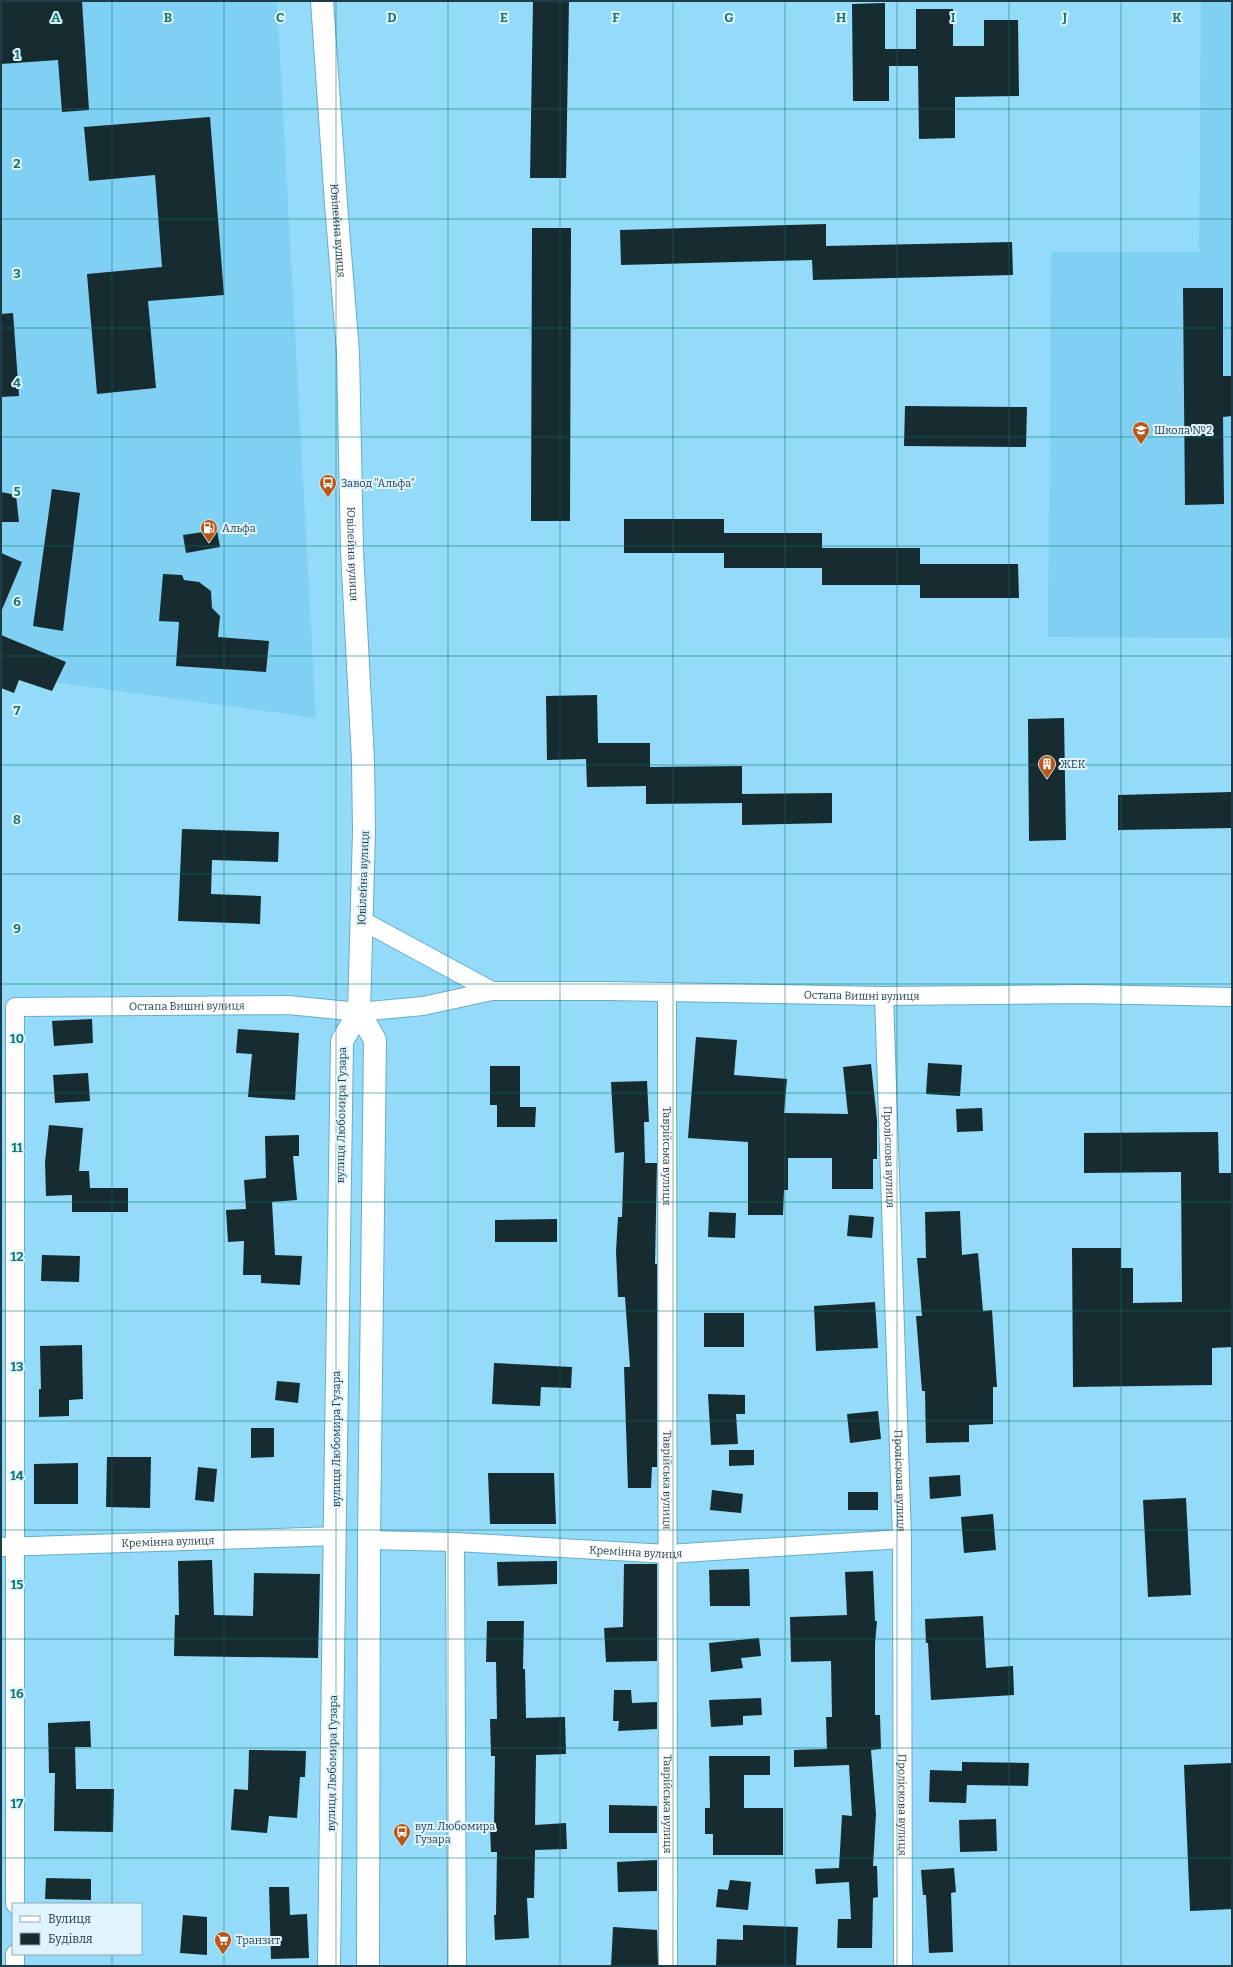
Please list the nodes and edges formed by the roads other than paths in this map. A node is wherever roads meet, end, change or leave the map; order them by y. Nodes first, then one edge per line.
1 (322, 1) edge
2 (361, 920) junction
3 (492, 991) junction
4 (667, 993) junction
5 (884, 996) junction
6 (1232, 997) edge
7 (359, 1012) junction
8 (336, 1536) junction
9 (902, 1539) junction
10 (370, 1540) junction
11 (455, 1542) junction
12 (8, 1547) edge
13 (668, 1554) junction
14 (15, 1903) edge
15 (15, 1955) edge
16 (15, 1966) edge
17 (329, 1966) edge
18 (368, 1966) edge
19 (457, 1966) edge
20 (668, 1966) edge
21 (903, 1966) edge

1 - 2 street, Ювілейна вулиця
2 - 3 street
2 - 7 street, Ювілейна вулиця
3 - 4 street, Остапа Вишні вулиця
3 - 7 street, Остапа Вишні вулиця
4 - 5 street, Остапа Вишні вулиця
4 - 13 street, Таврійська вулиця
5 - 6 street, Остапа Вишні вулиця
5 - 9 street, Проліскова вулиця
7 - 8 street, вулиця Любомира Гузара
7 - 10 street
7 - 12 street, Остапа Вишні вулиця
8 - 12 street, Кремінна вулиця
8 - 17 street, вулиця Любомира Гузара
9 - 13 street, Кремінна вулиця
9 - 21 street, Проліскова вулиця
10 - 11 street, Кремінна вулиця
10 - 18 street
11 - 13 street, Кремінна вулиця
11 - 19 street
12 - 14 street
13 - 20 street, Таврійська вулиця
15 - 16 street

